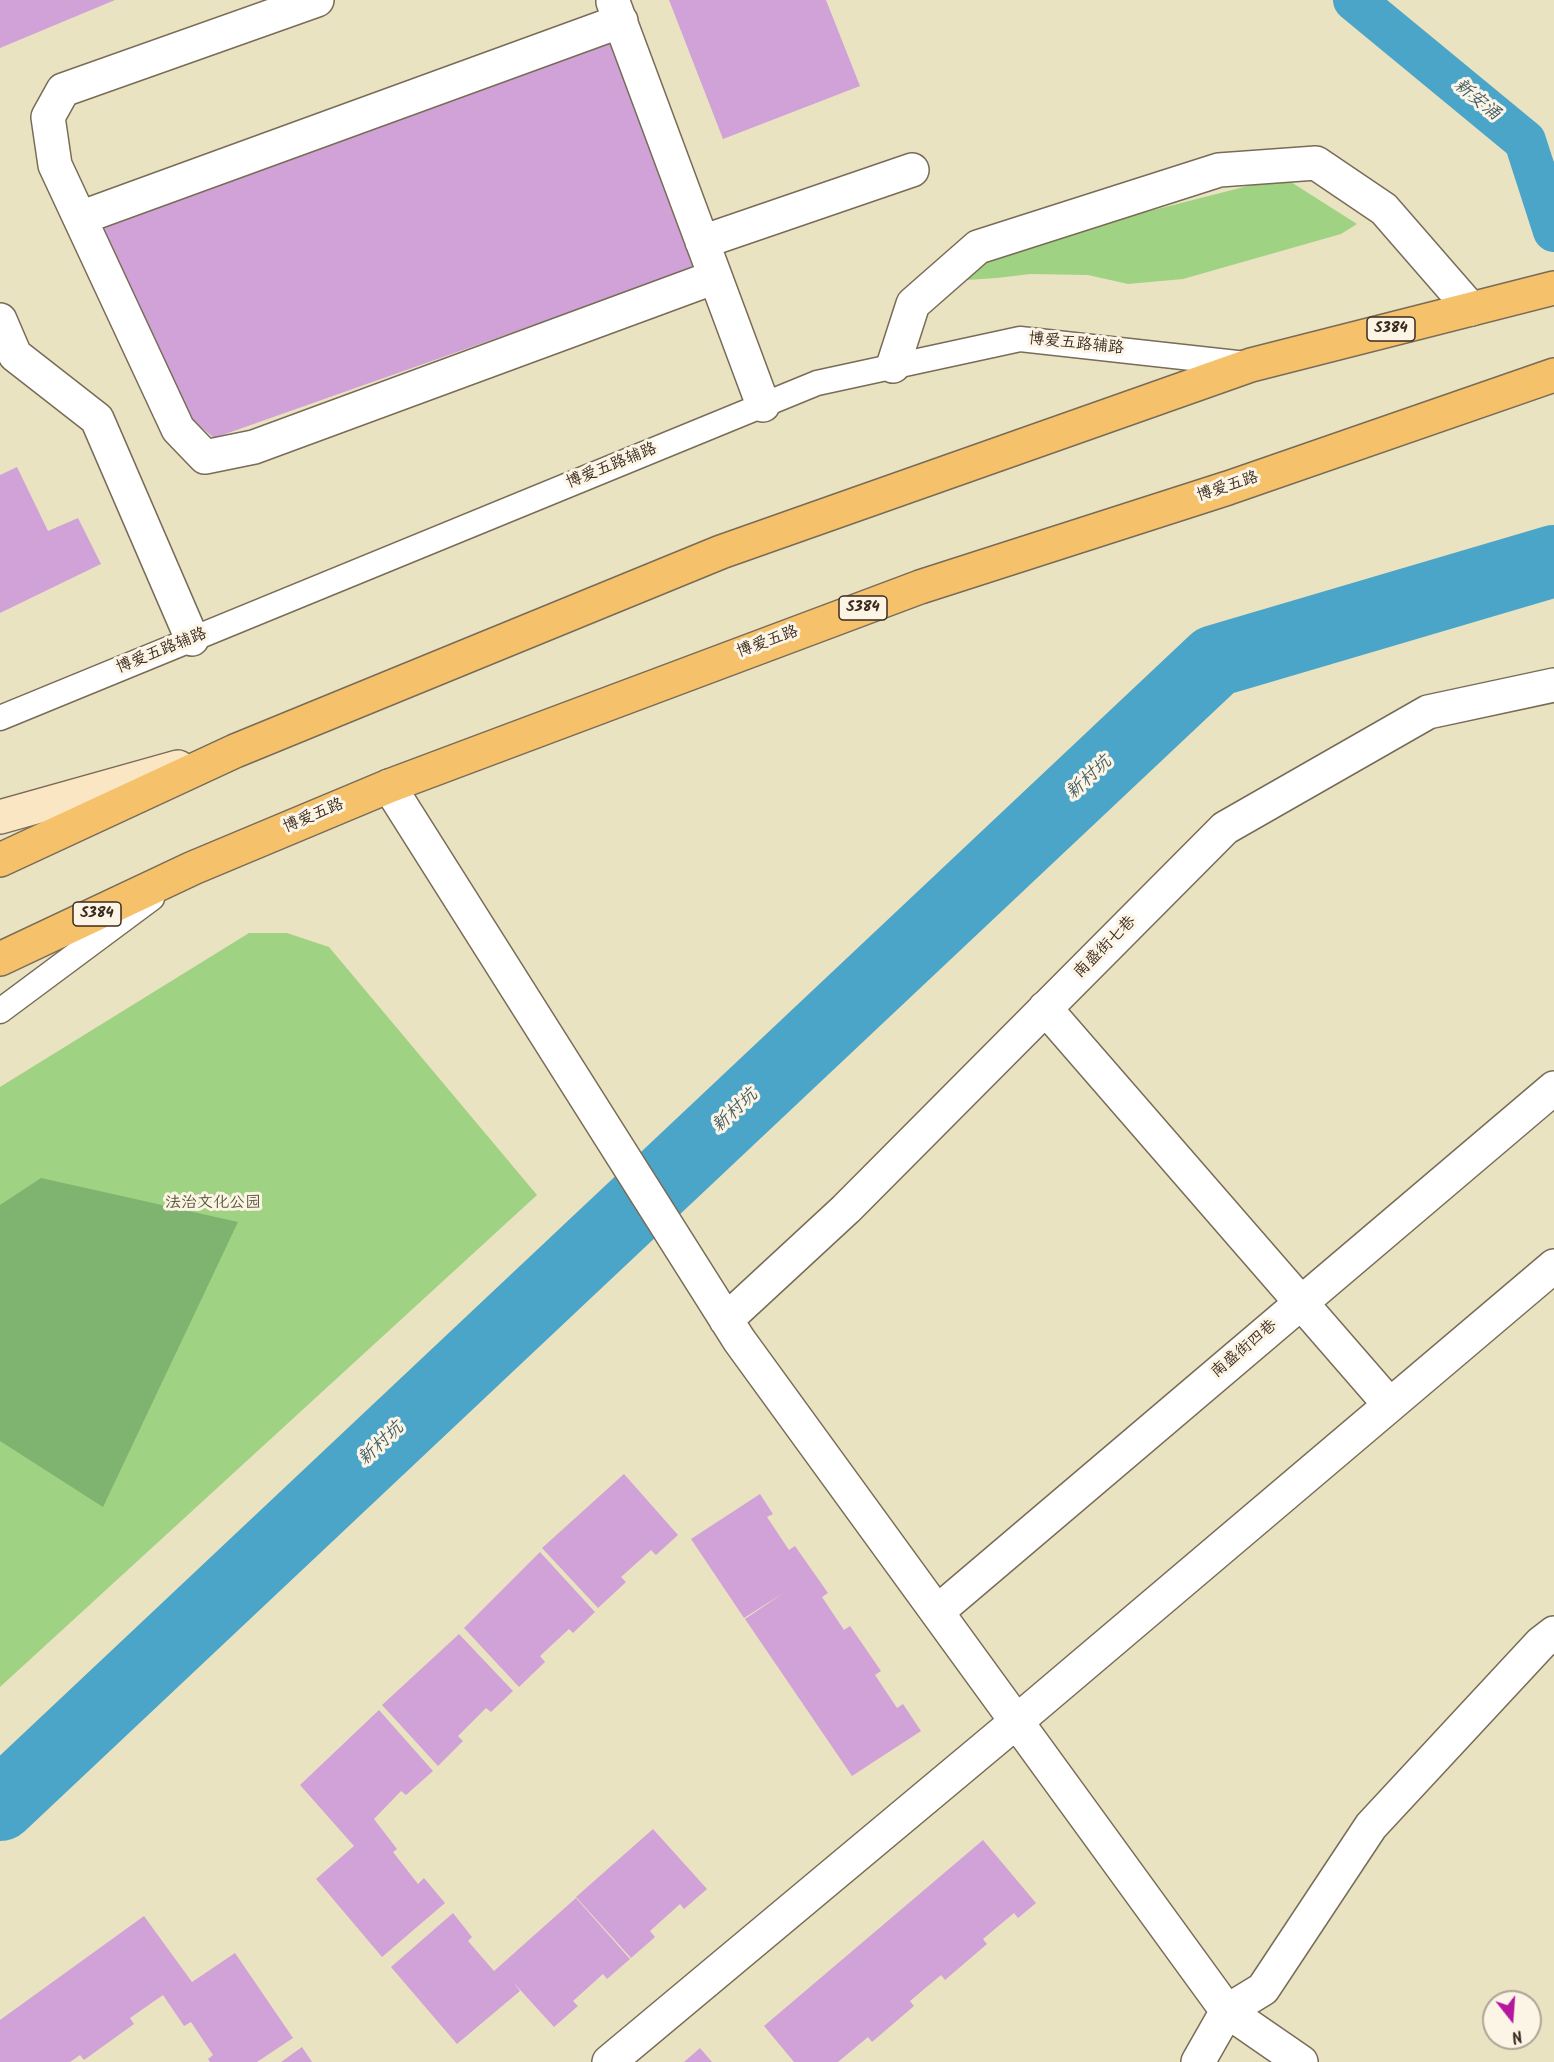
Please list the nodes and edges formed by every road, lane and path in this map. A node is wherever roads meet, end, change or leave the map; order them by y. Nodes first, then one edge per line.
1 (318, 0) edge
2 (617, 10) edge
3 (912, 170) dead end
4 (80, 218) junction
5 (702, 242) junction
6 (715, 277) junction
7 (1543, 291) edge
8 (1471, 309) junction
9 (1, 325) edge
10 (1251, 365) junction
11 (893, 366) junction
12 (1549, 376) edge
13 (762, 405) junction
14 (192, 639) junction
15 (1554, 685) edge
16 (0, 718) edge
17 (235, 751) junction
18 (389, 786) junction
19 (0, 817) edge
20 (0, 861) edge
21 (193, 868) junction
22 (0, 960) edge
23 (1045, 1008) junction
24 (0, 1011) edge
25 (1554, 1088) edge
26 (1554, 1266) edge
27 (1301, 1302) junction
28 (726, 1320) junction
29 (1390, 1405) junction
30 (937, 1612) junction
31 (1554, 1633) edge
32 (1016, 1722) junction
33 (1227, 2011) junction
34 (609, 2062) edge
35 (1198, 2062) edge
36 (1301, 2062) edge

1 - 4 street
2 - 4 street
2 - 5 street
3 - 5 street
4 - 6 street
5 - 6 street
6 - 13 street
7 - 8 highway, S384
8 - 10 highway, S384
8 - 11 street
9 - 14 street
10 - 11 lane, 博爱五路辅路
10 - 17 highway, S384
11 - 13 lane, 博爱五路辅路
12 - 18 highway, 博爱五路 / S384
13 - 14 lane, 博爱五路辅路
14 - 16 lane, 博爱五路辅路
15 - 23 street, 南盛街七巷
17 - 19 main road
17 - 20 highway, S384
18 - 21 highway, 博爱五路 / S384
18 - 28 street
21 - 22 highway, 博爱五路 / S384
21 - 24 lane
23 - 27 street
23 - 28 street, 南盛街七巷
25 - 27 street, 南盛街四巷
26 - 29 street
27 - 29 street
27 - 30 street, 南盛街四巷
28 - 30 street
29 - 32 street
30 - 32 street
31 - 33 street
32 - 33 street
32 - 34 street
33 - 35 street
33 - 36 street

